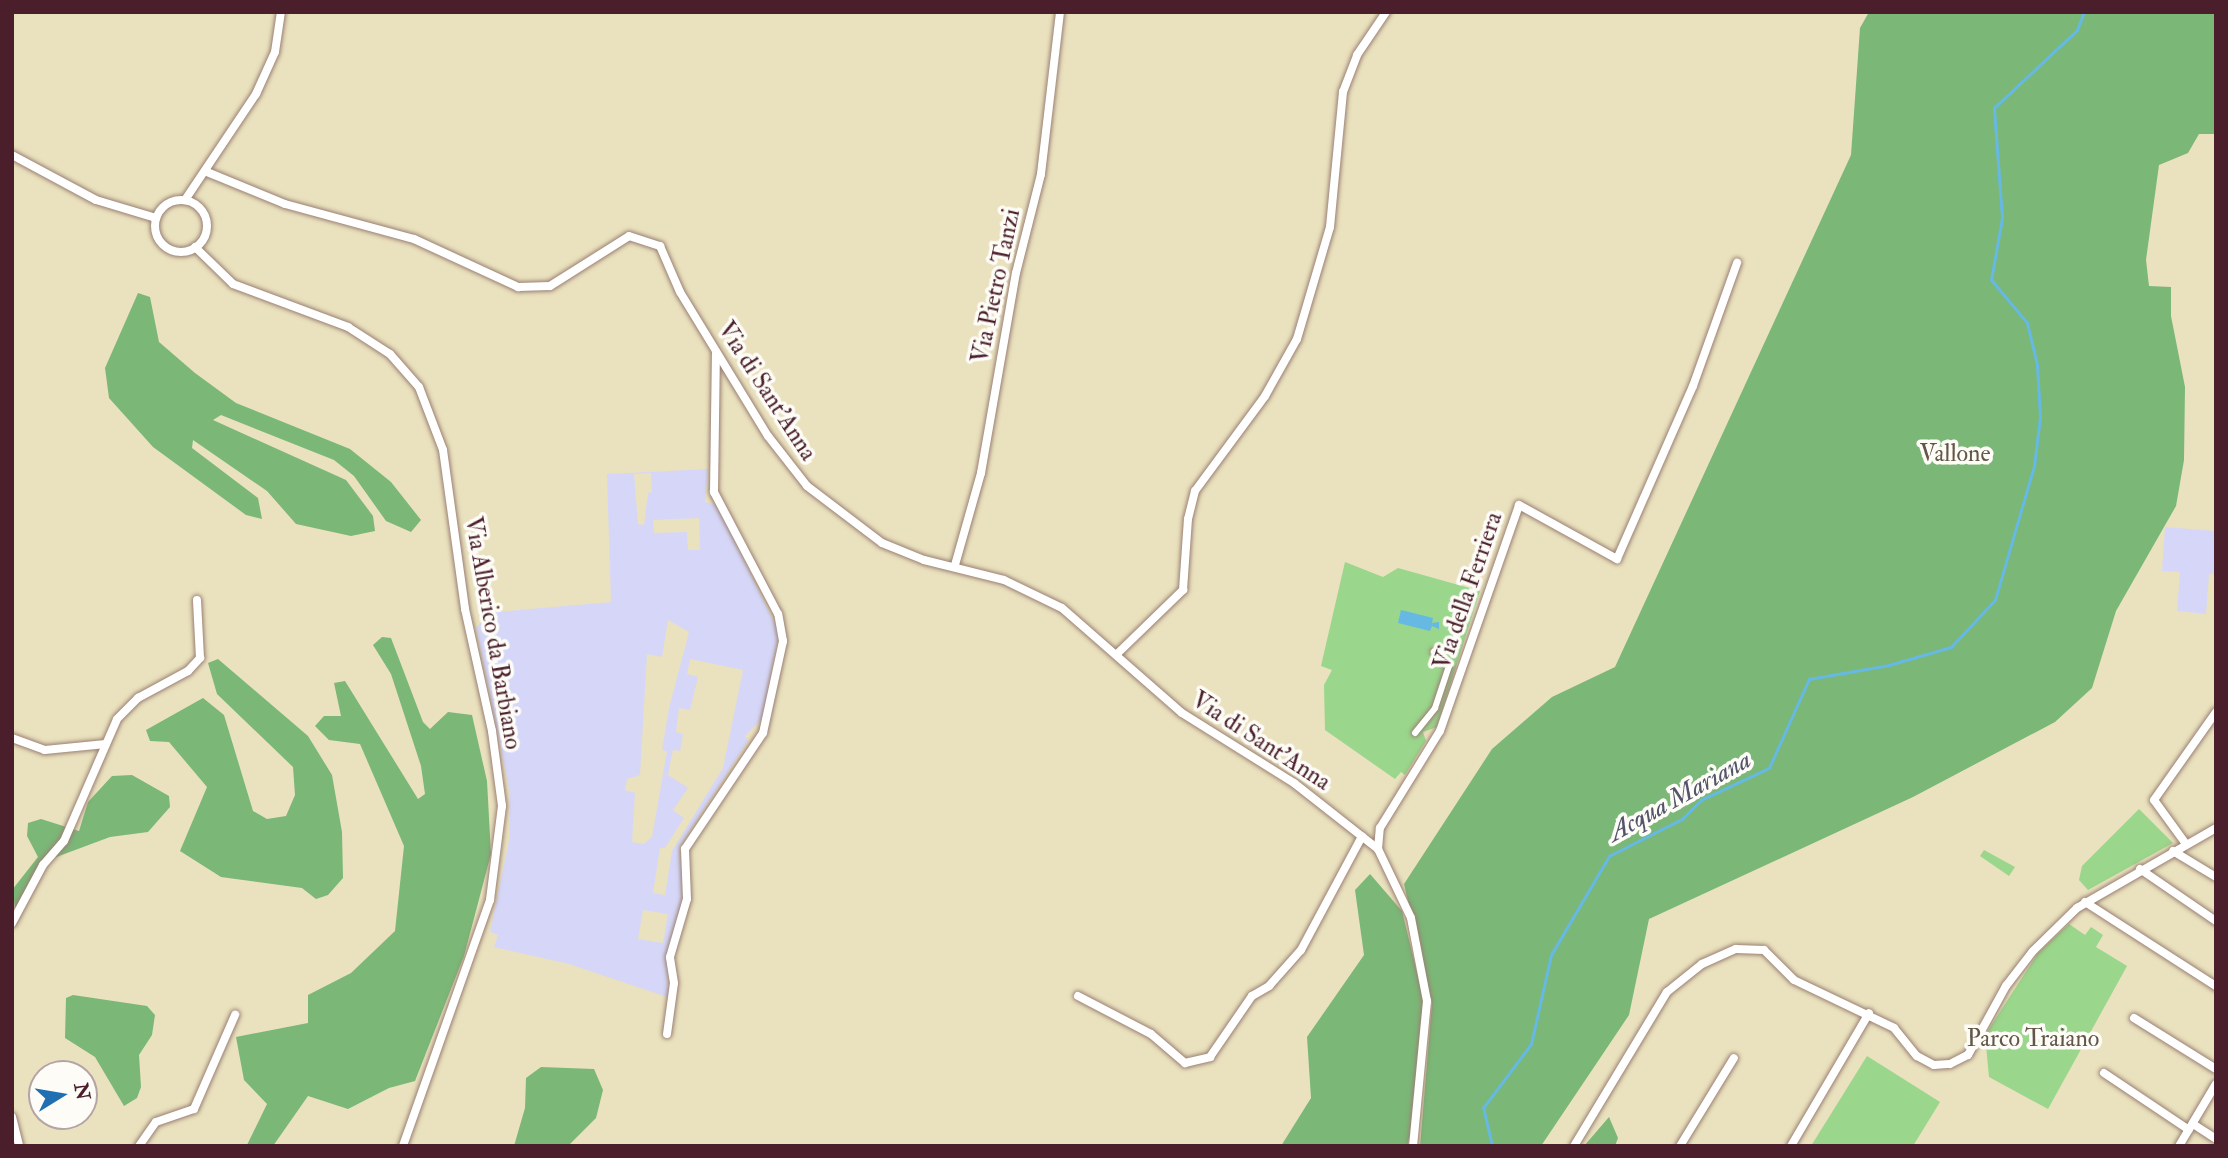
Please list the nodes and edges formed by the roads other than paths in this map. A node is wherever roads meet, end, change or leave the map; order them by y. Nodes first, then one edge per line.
1 (281, 12) edge
2 (1060, 12) edge
3 (1386, 12) edge
4 (12, 155) edge
5 (207, 172) junction
6 (185, 200) junction
7 (156, 218) junction
8 (195, 247) junction
9 (1737, 262) dead end
10 (716, 349) junction
11 (955, 565) junction
12 (197, 600) dead end
13 (1434, 652) dead end
14 (1118, 653) junction
15 (2216, 712) edge
16 (1415, 733) dead end
17 (12, 738) edge
18 (106, 744) junction
19 (2216, 828) edge
20 (1362, 836) junction
21 (2186, 845) junction
22 (1378, 849) junction
23 (2173, 851) junction
24 (2140, 869) junction
25 (2216, 877) edge
26 (2085, 902) junction
27 (2216, 921) edge
28 (12, 923) edge
29 (2216, 986) edge
30 (1078, 996) dead end
31 (1869, 1013) junction
32 (235, 1015) dead end
33 (2134, 1018) dead end
34 (667, 1034) dead end
35 (1734, 1058) dead end
36 (2216, 1069) edge
37 (2104, 1073) dead end
38 (2216, 1084) edge
39 (12, 1117) edge
40 (2191, 1127) junction
41 (2216, 1139) edge
42 (19, 1146) edge
43 (139, 1146) edge
44 (403, 1146) edge
45 (1413, 1146) edge
46 (1574, 1146) edge
47 (1680, 1146) edge
48 (1791, 1146) edge
49 (2179, 1146) edge

1 - 5 street
2 - 11 street, Via Pietro Tanzi
3 - 14 street
4 - 7 street
5 - 6 street
5 - 10 street, Via di Sant'Anna
6 - 7 street
6 - 8 street
7 - 8 street
8 - 44 street, Via Alberico da Barbiano
9 - 22 street, Via della Ferriera
10 - 11 street, Via di Sant'Anna
10 - 34 street
11 - 14 street, Via di Sant'Anna
12 - 18 street
13 - 16 street
14 - 20 street, Via di Sant'Anna
15 - 21 street
17 - 18 street
18 - 28 street
19 - 21 street
20 - 22 street, Via di Sant'Anna
20 - 30 street
21 - 23 street
22 - 45 street, Via di Sant'Anna
23 - 24 street
23 - 25 street
24 - 26 street
24 - 27 street
26 - 29 street
26 - 31 street
31 - 46 street
31 - 48 street
32 - 43 street
33 - 36 street
35 - 47 street
37 - 40 street
38 - 40 street
39 - 42 street
40 - 41 street
40 - 49 street

